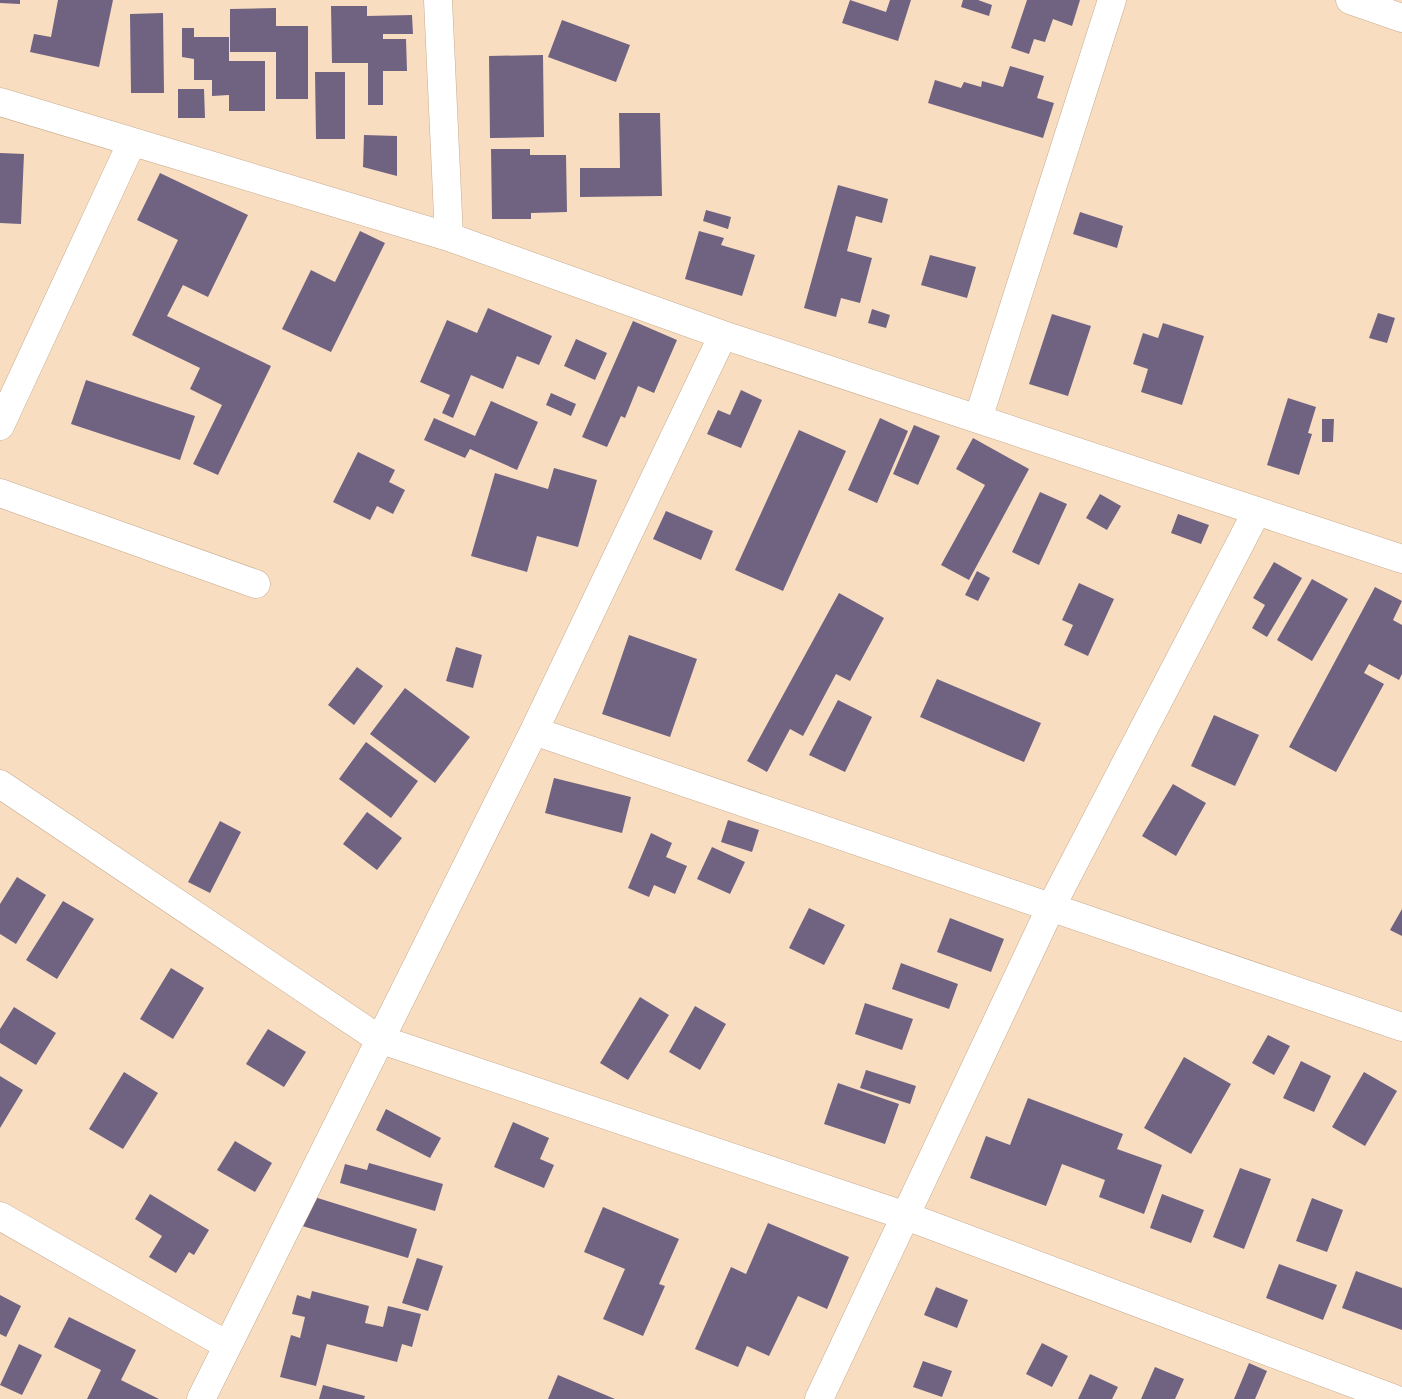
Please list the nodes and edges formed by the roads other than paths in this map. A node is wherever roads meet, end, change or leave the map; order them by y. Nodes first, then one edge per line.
1 (438, 0) edge
2 (1112, 0) edge
3 (1350, 0) edge
4 (1402, 18) edge
5 (0, 102) edge
6 (132, 142) junction
7 (449, 237) junction
8 (723, 335) junction
9 (978, 419) junction
10 (0, 426) edge
11 (0, 492) edge
12 (1257, 511) junction
13 (1402, 559) edge
14 (256, 584) dead end
15 (534, 731) junction
16 (0, 784) edge
17 (1050, 909) junction
18 (1402, 1028) edge
19 (379, 1039) junction
20 (0, 1216) edge
21 (906, 1216) junction
22 (227, 1345) junction
23 (200, 1399) edge
24 (819, 1399) edge
25 (1395, 1399) edge

1 - 7 street
2 - 9 street
3 - 4 street
5 - 6 street
6 - 7 street
6 - 10 street
7 - 8 street
8 - 9 street
8 - 15 street
9 - 12 street
11 - 14 street
12 - 13 street
12 - 17 street
15 - 17 street
15 - 19 street
16 - 19 street
17 - 18 street
17 - 21 street
19 - 21 street
19 - 22 street
20 - 22 street
21 - 24 street
21 - 25 street
22 - 23 street

